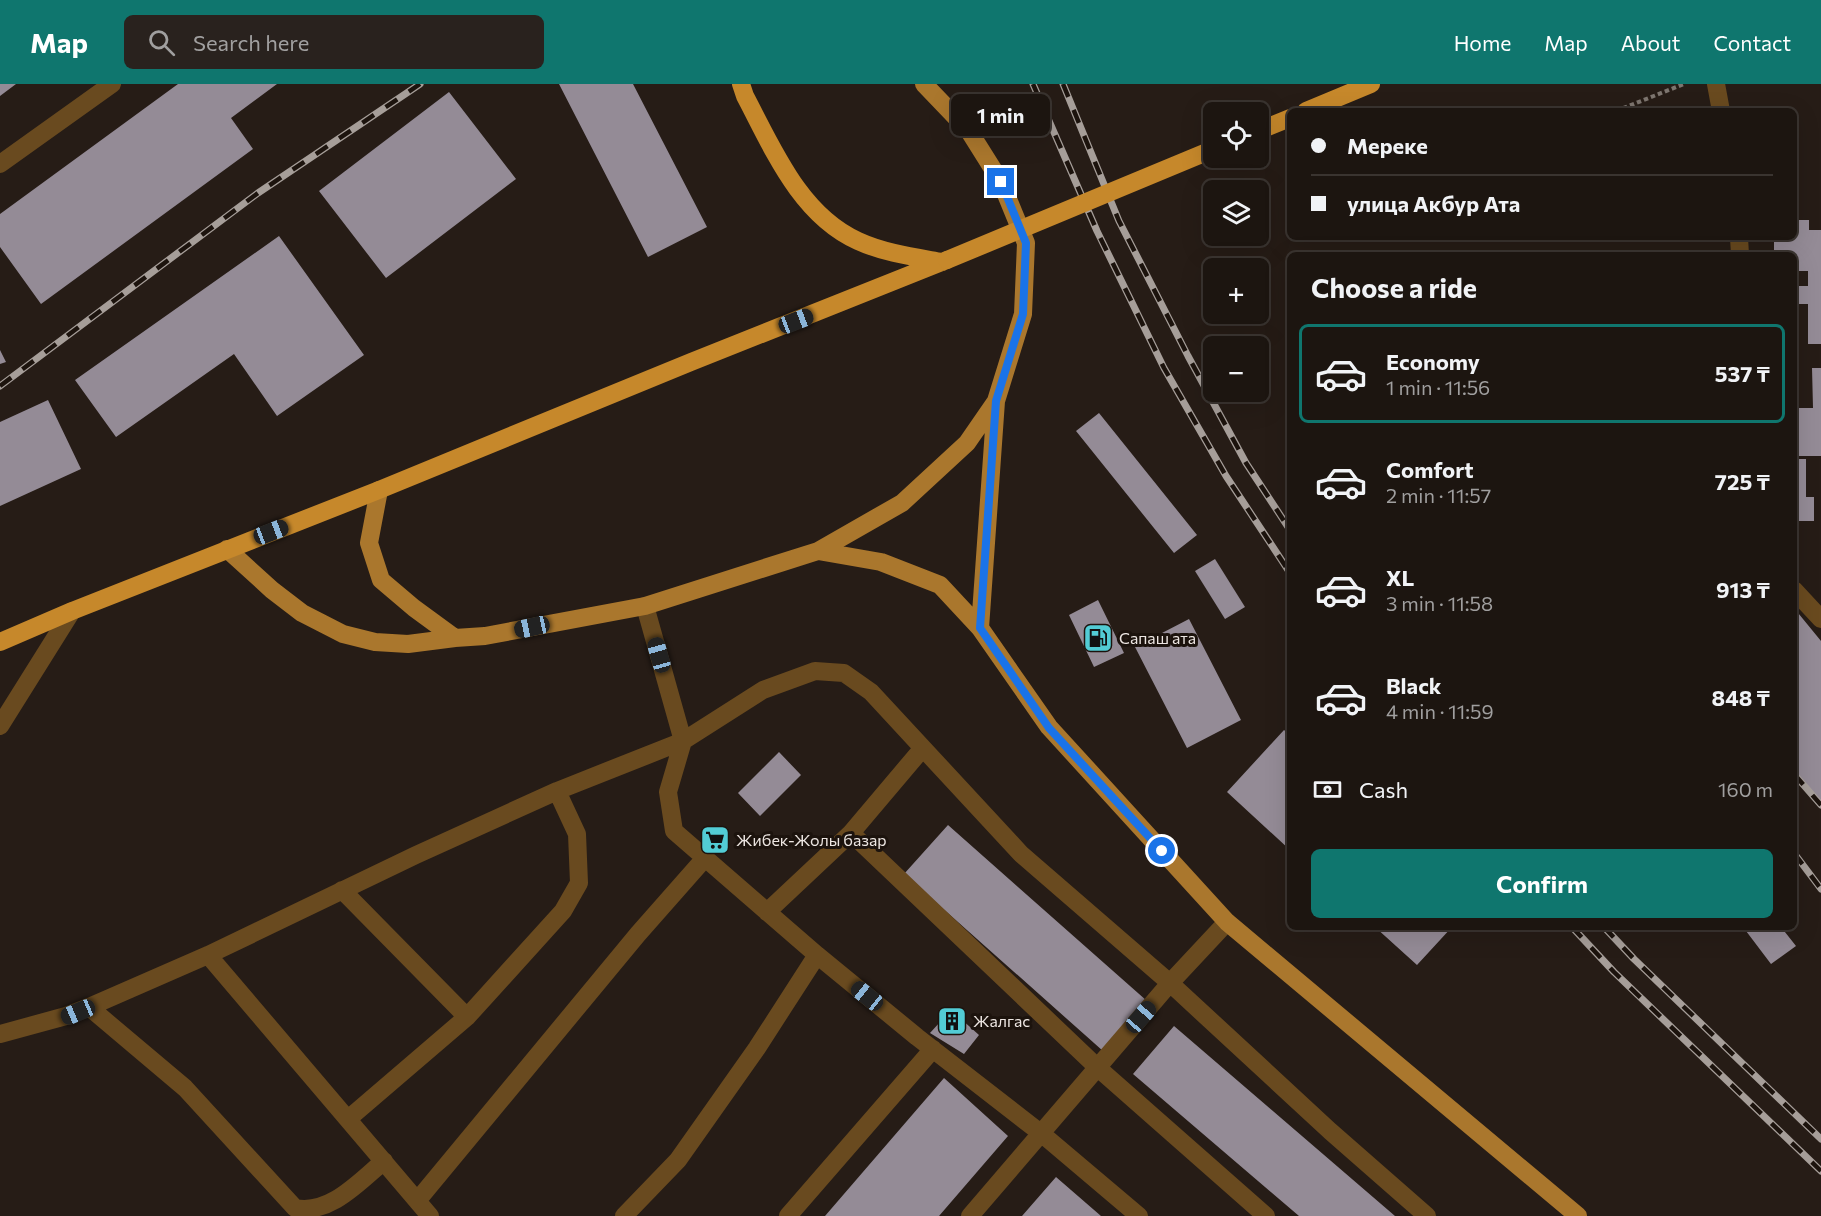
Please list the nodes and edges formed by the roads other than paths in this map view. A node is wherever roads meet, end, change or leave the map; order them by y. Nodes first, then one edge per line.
1 (112, 84) edge
2 (741, 84) edge
3 (924, 84) edge
4 (1371, 84) edge
5 (1716, 84) edge
6 (1313, 108) edge
7 (1720, 108) edge
8 (1287, 119) edge
9 (1269, 127) edge
10 (1203, 154) edge
11 (0, 164) edge
12 (945, 261) junction
13 (996, 401) junction
14 (379, 490) junction
15 (227, 549) junction
16 (818, 551) junction
17 (1797, 593) edge
18 (645, 606) junction
19 (72, 611) junction
20 (1821, 619) edge
21 (980, 628) junction
22 (455, 638) junction
23 (0, 642) edge
24 (0, 726) edge
25 (683, 741) junction
26 (922, 749) junction
27 (557, 791) junction
28 (851, 833) junction
29 (705, 858) junction
30 (342, 890) junction
31 (767, 912) junction
32 (1227, 922) junction
33 (208, 954) junction
34 (817, 954) junction
35 (1170, 983) junction
36 (89, 1007) junction
37 (468, 1017) junction
38 (0, 1034) edge
39 (933, 1048) junction
40 (1098, 1068) junction
41 (348, 1119) junction
42 (1042, 1134) junction
43 (384, 1161) junction
44 (417, 1201) junction
45 (430, 1216) edge
46 (624, 1216) edge
47 (788, 1216) edge
48 (970, 1216) edge
49 (1139, 1216) edge
50 (1266, 1216) edge
51 (1427, 1216) edge
52 (1578, 1216) edge

1 - 11 lane
2 - 12 highway
3 - 13 main road
4 - 6 highway
5 - 7 lane
8 - 9 highway
10 - 12 highway, bridge
12 - 14 highway
13 - 16 main road
13 - 21 main road
14 - 15 highway
14 - 22 main road
15 - 19 highway
15 - 22 main road
16 - 18 main road
16 - 21 main road
17 - 20 lane
18 - 22 main road
18 - 25 lane
19 - 23 highway
19 - 24 lane
21 - 32 main road
25 - 26 lane
25 - 27 lane
25 - 29 lane
26 - 28 lane
26 - 35 lane
27 - 30 lane
27 - 37 lane
28 - 31 lane
28 - 40 lane
29 - 31 lane
29 - 44 lane
30 - 33 lane
30 - 37 lane
31 - 34 lane
32 - 35 lane
32 - 52 main road
33 - 36 lane
33 - 41 lane
34 - 39 lane
34 - 46 lane
35 - 40 lane
35 - 51 lane
36 - 38 lane
36 - 43 lane
37 - 41 lane
39 - 42 lane
39 - 47 lane
40 - 42 lane
40 - 50 lane
41 - 43 lane
42 - 48 lane
42 - 49 lane
43 - 44 lane
44 - 45 lane

